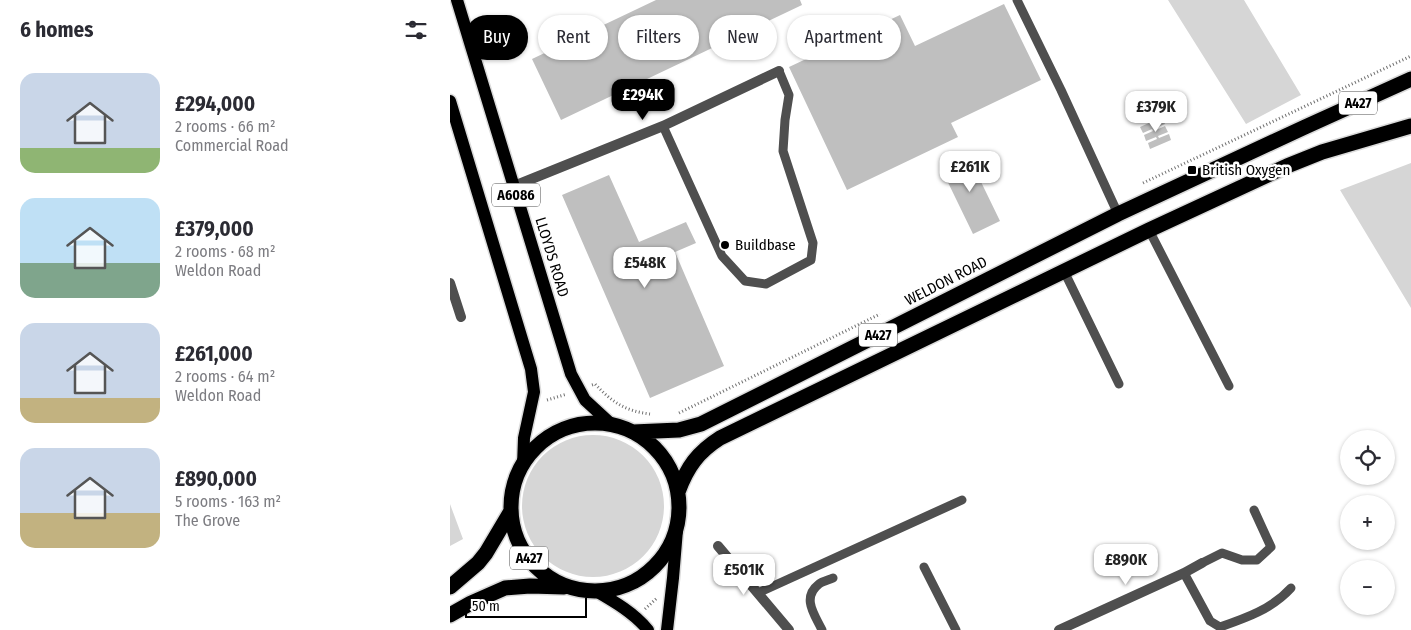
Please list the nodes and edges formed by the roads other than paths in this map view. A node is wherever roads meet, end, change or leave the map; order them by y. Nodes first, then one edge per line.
1 (1017, 0) edge
2 (461, 1) edge
3 (779, 71) joint
4 (1411, 79) edge
5 (450, 101) edge
6 (663, 126) junction
7 (1411, 126) edge
8 (514, 186) junction
9 (1118, 214) junction
10 (1149, 230) junction
11 (1064, 272) junction
12 (450, 283) edge
13 (461, 317) dead end
14 (1119, 384) dead end
15 (1229, 386) dead end
16 (611, 424) junction
17 (632, 432) junction
18 (523, 465) junction
19 (678, 492) junction
20 (962, 500) dead end
21 (511, 510) junction
22 (1254, 510) dead end
23 (677, 530) junction
24 (718, 546) dead end
25 (1202, 563) joint
26 (924, 567) dead end
27 (1184, 573) junction
28 (833, 578) dead end
29 (450, 588) edge
30 (570, 588) junction
31 (1291, 588) dead end
32 (596, 592) junction
33 (758, 593) junction
34 (450, 615) edge
35 (648, 630) edge
36 (668, 630) edge
37 (789, 630) edge
38 (822, 630) edge
39 (956, 630) edge
40 (1059, 630) edge

1 - 9 lane
2 - 8 main road, LLOYDS ROAD / A6086
3 - 6 street
3 - 6 lane
4 - 9 highway, WELDON ROAD / A427
5 - 18 main road, A6086
6 - 8 street
7 - 10 highway, A427
8 - 16 main road, LLOYDS ROAD / A6086
9 - 17 highway, WELDON ROAD / A427
10 - 11 highway, A427
10 - 15 lane
11 - 14 lane
11 - 19 highway, A427
12 - 13 street
16 - 17 highway, A427
16 - 18 highway, A427
17 - 19 highway, A427
18 - 21 highway, A427
19 - 23 highway, A427
20 - 33 lane
21 - 29 highway, A427
21 - 30 highway, A427
22 - 25 lane
23 - 32 highway, A427
23 - 36 main road
24 - 33 street
25 - 27 street
26 - 39 lane
27 - 31 lane
27 - 40 street
28 - 38 lane
30 - 32 highway, A427
30 - 34 highway, A427
32 - 35 main road
33 - 37 street

